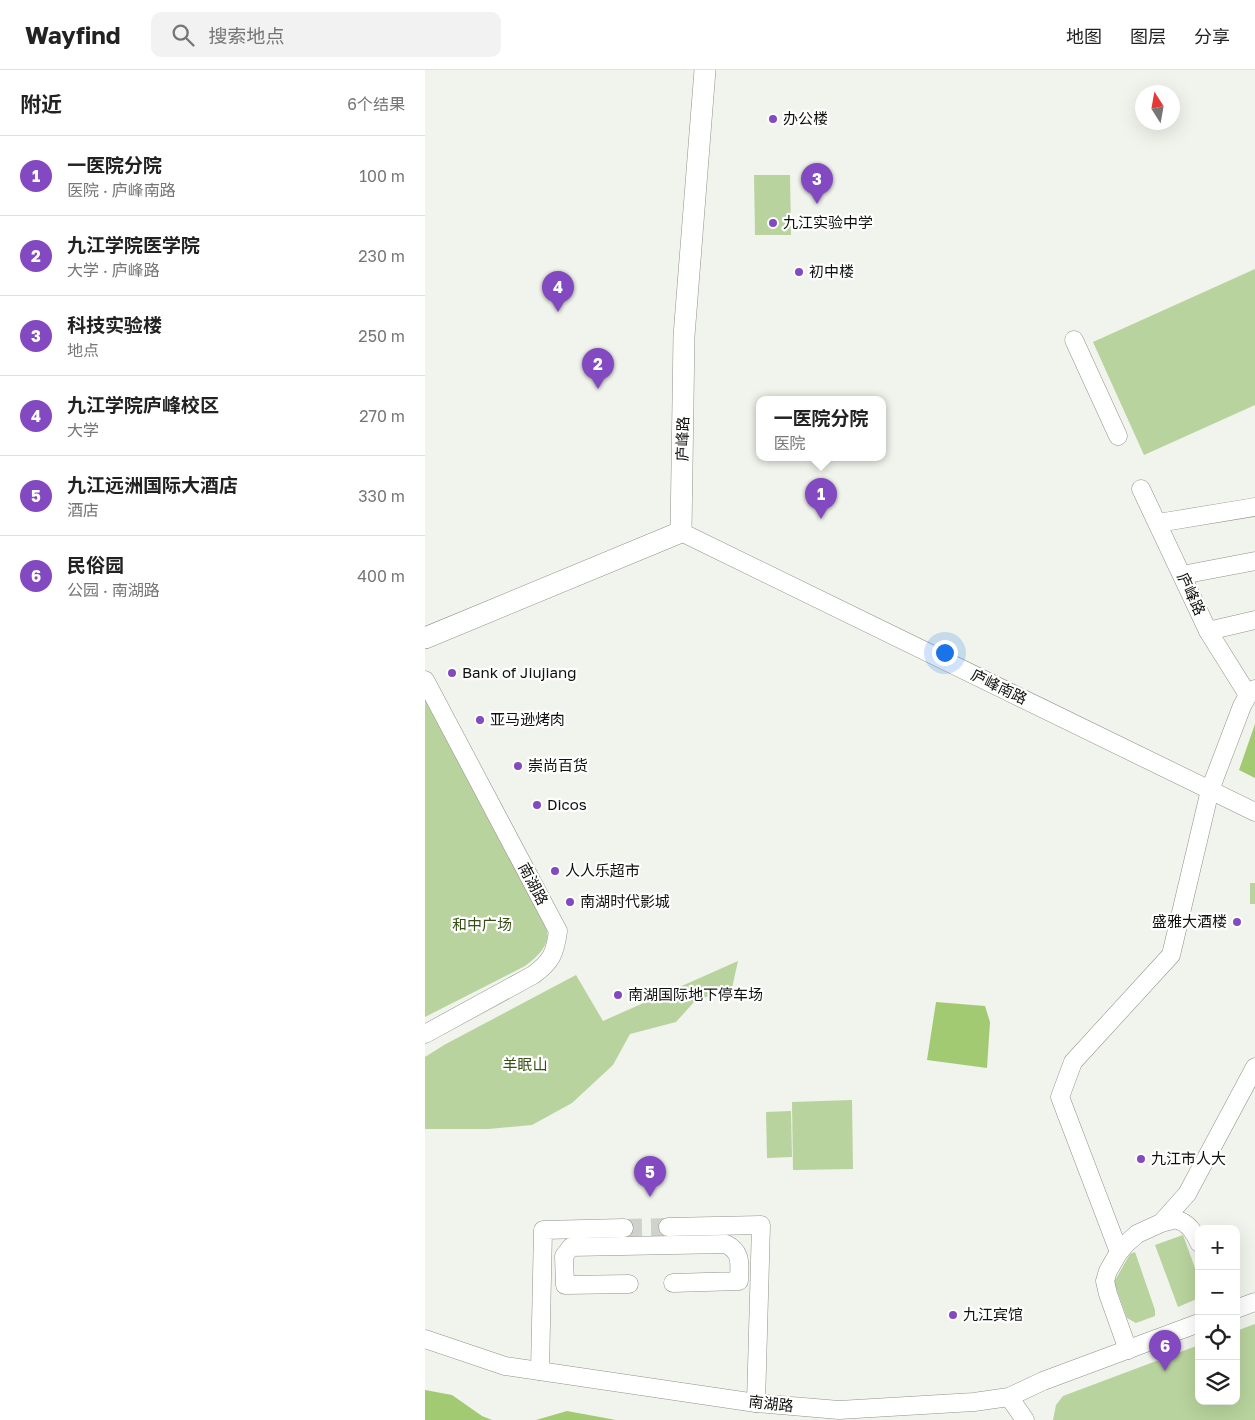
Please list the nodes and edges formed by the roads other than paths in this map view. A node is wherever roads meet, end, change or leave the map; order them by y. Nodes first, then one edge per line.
1 (705, 70) edge
2 (1074, 340) dead end
3 (1118, 436) dead end
4 (1141, 489) dead end
5 (1255, 507) edge
6 (1158, 523) junction
7 (681, 532) junction
8 (1255, 560) edge
9 (1182, 575) junction
10 (1255, 620) edge
11 (1208, 631) junction
12 (425, 638) edge
13 (425, 680) edge
14 (1252, 692) edge
15 (1210, 790) junction
16 (1255, 812) edge
17 (425, 1034) edge
18 (1255, 1067) edge
19 (1161, 1223) junction
20 (726, 1226) junction
21 (668, 1227) tunnel mouth
22 (624, 1228) tunnel mouth
23 (572, 1229) junction
24 (1195, 1235) edge
25 (726, 1244) junction
26 (571, 1247) junction
27 (1119, 1252) junction
28 (673, 1283) dead end
29 (629, 1284) dead end
30 (1255, 1302) edge
31 (1240, 1308) edge
32 (1195, 1325) edge
33 (425, 1339) edge
34 (1128, 1350) junction
35 (540, 1372) junction
36 (1009, 1397) junction
37 (756, 1403) junction
38 (1025, 1420) edge

1 - 7 main road, 庐峰路
2 - 3 street
4 - 6 street, 庐峰路
5 - 6 street
6 - 9 street, 庐峰路
7 - 12 main road
7 - 15 street, 庐峰南路
8 - 9 street
9 - 11 street, 庐峰路
10 - 11 street
11 - 14 street, 庐峰路
13 - 17 street, 南湖路
14 - 15 street
15 - 16 street, 庐峰南路
15 - 27 street
18 - 19 street
19 - 24 street
19 - 27 street
20 - 21 street
20 - 25 street
20 - 37 street
22 - 23 street
23 - 26 street
23 - 35 street
25 - 26 street
25 - 28 street
26 - 29 street
27 - 34 street
30 - 31 street
32 - 34 street, 南湖路
33 - 35 street, 南湖路
34 - 36 street, 南湖路
35 - 37 street, 南湖路
36 - 37 street, 南湖路
36 - 38 street

